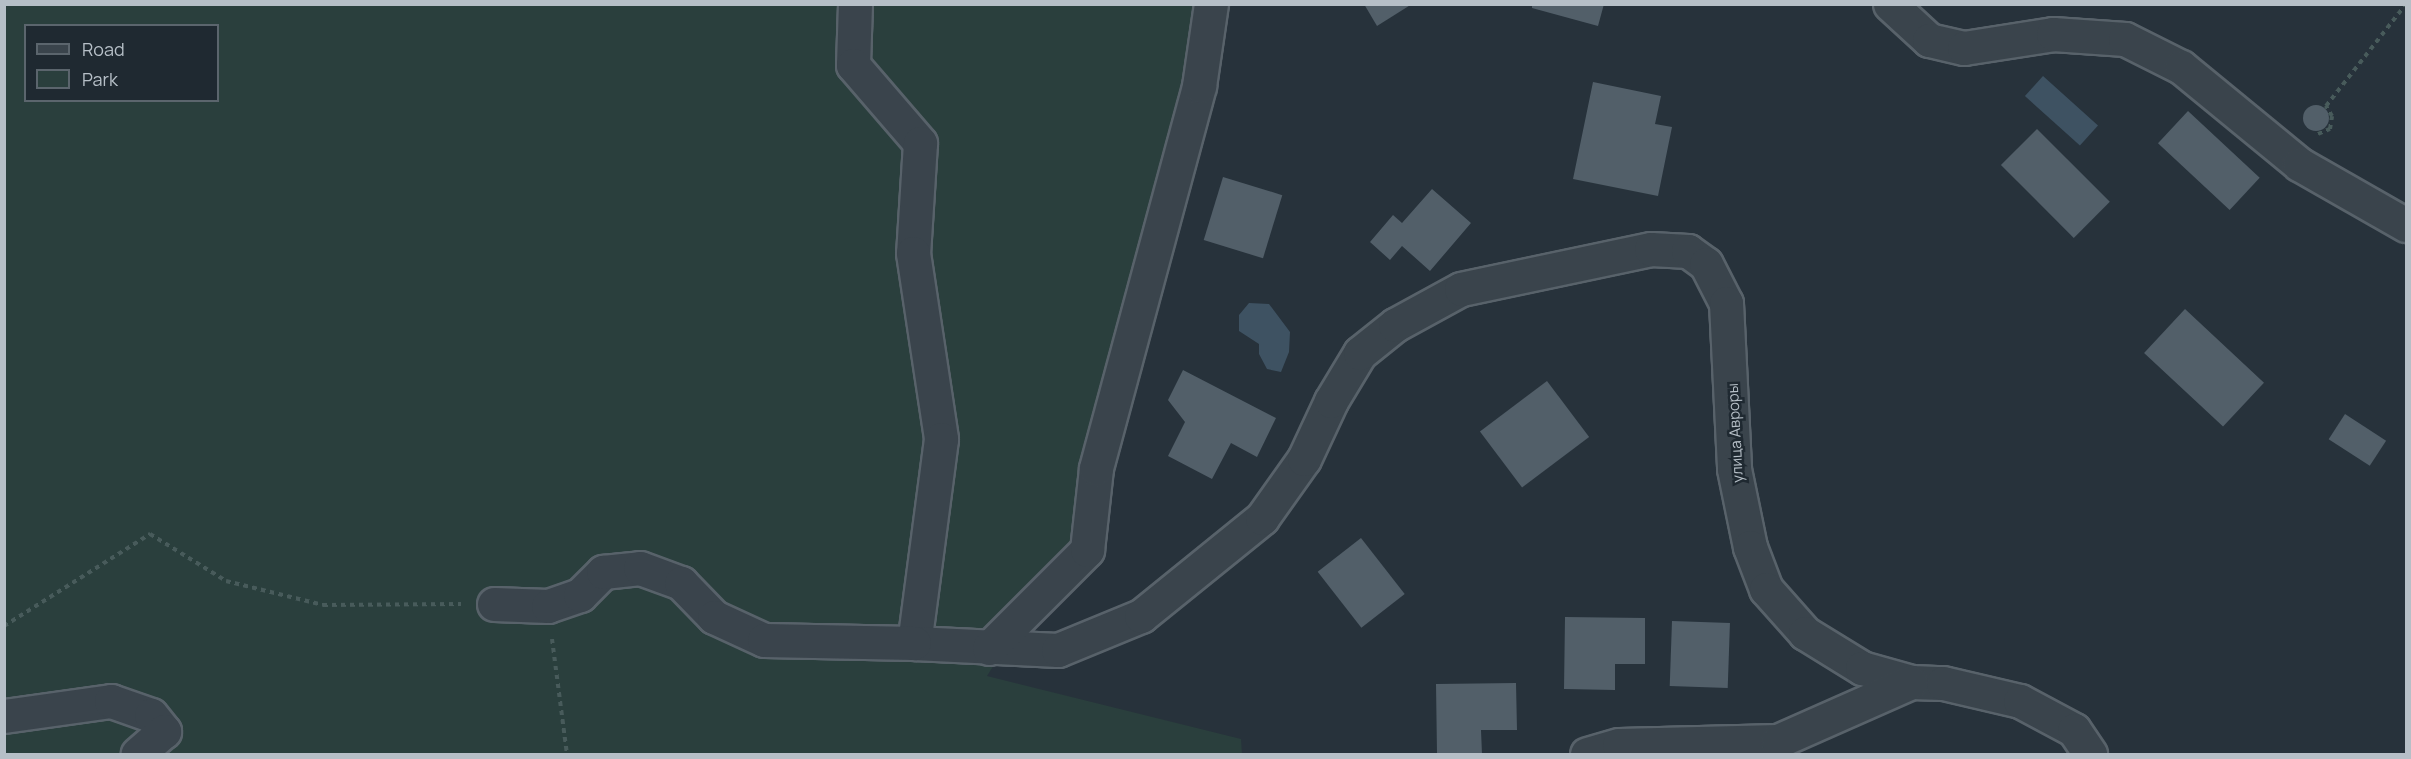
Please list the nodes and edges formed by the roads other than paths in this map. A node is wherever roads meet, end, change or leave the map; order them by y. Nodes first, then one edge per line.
1 (855, 4) edge
2 (1211, 4) edge
3 (1890, 4) edge
4 (2406, 225) edge
5 (494, 604) road end
6 (914, 644) junction
7 (989, 648) junction
8 (1911, 682) junction
9 (4, 716) edge
10 (138, 754) edge
11 (1587, 754) edge
12 (2090, 754) edge

1 - 6 street
2 - 7 street
3 - 4 street
5 - 6 street, улица Авроры
6 - 7 street, улица Авроры
7 - 8 street, улица Авроры
8 - 11 street
8 - 12 street, улица Авроры
9 - 10 street

